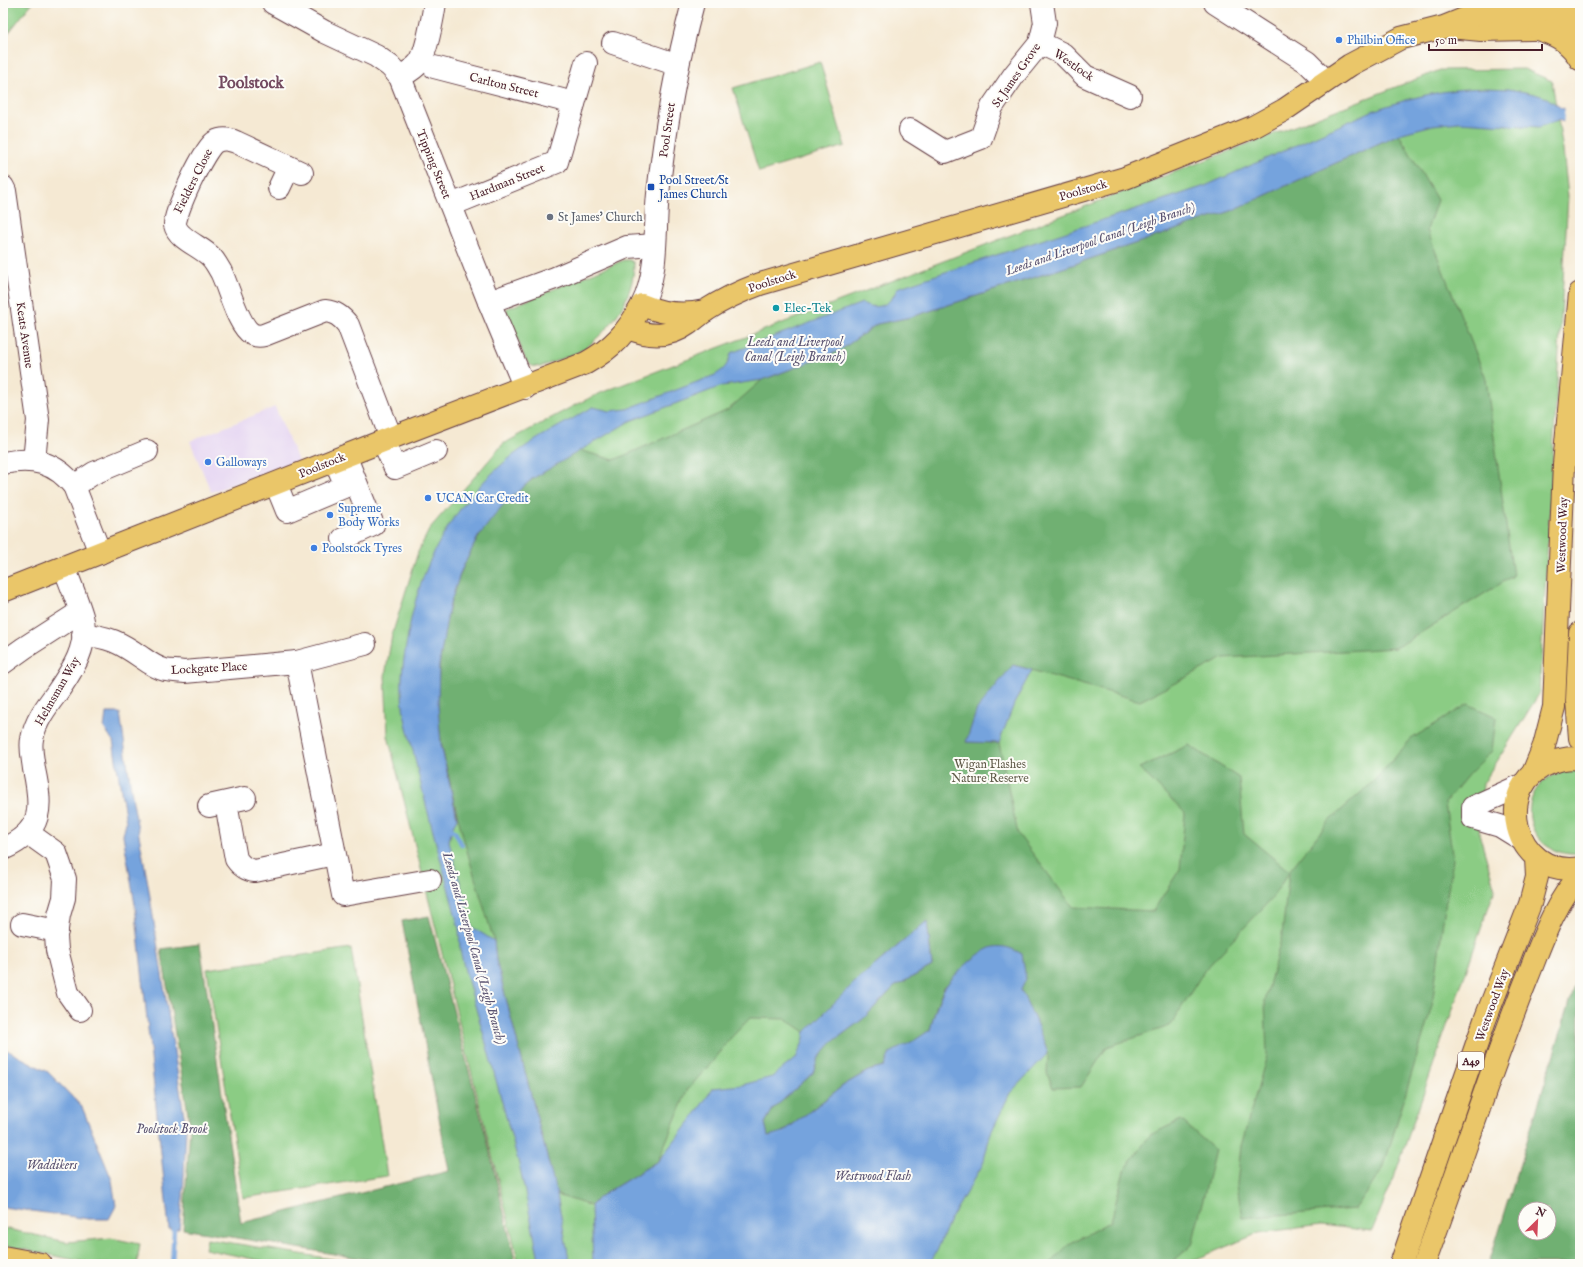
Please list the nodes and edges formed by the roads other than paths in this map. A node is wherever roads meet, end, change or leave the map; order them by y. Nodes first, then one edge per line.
1 (435, 3) edge
2 (693, 3) edge
3 (1042, 3) edge
4 (1215, 3) edge
5 (283, 5) edge
6 (1504, 6) edge
7 (1580, 8) edge
8 (1444, 27) junction
9 (1534, 28) junction
10 (1580, 28) edge
11 (613, 43) dead end
12 (1040, 43) junction
13 (1580, 59) edge
14 (586, 63) dead end
15 (678, 65) junction
16 (434, 67) dead end
17 (400, 77) junction
18 (1325, 80) junction
19 (1130, 96) dead end
20 (574, 103) junction
21 (910, 130) dead end
22 (3, 187) edge
23 (279, 188) dead end
24 (451, 205) junction
25 (655, 245) junction
26 (1580, 293) edge
27 (489, 302) junction
28 (642, 305) junction
29 (705, 311) junction
30 (628, 328) junction
31 (525, 388) junction
32 (387, 439) junction
33 (147, 451) dead end
34 (436, 452) dead end
35 (340, 458) junction
36 (34, 461) junction
37 (3, 463) edge
38 (276, 484) junction
39 (74, 486) junction
40 (343, 539) dead end
41 (100, 553) junction
42 (64, 567) junction
43 (5, 590) edge
44 (80, 612) junction
45 (1580, 633) edge
46 (83, 635) junction
47 (365, 644) dead end
48 (297, 662) junction
49 (3, 663) edge
50 (1580, 738) edge
51 (1580, 759) edge
52 (1528, 779) junction
53 (227, 802) dead end
54 (28, 833) junction
55 (1521, 839) junction
56 (3, 849) edge
57 (334, 854) junction
58 (1536, 858) junction
59 (1580, 868) edge
60 (1580, 876) edge
61 (430, 880) dead end
62 (22, 924) dead end
63 (57, 931) junction
64 (70, 1000) dead end
65 (3, 1257) edge
66 (41, 1264) edge
67 (1400, 1264) edge
68 (1424, 1264) edge

1 - 17 street
2 - 15 street, Pool Street
3 - 12 street, St James Grove
4 - 18 street
5 - 17 street, Tipping Street
6 - 7 main road, Poolstock
6 - 8 main road, Poolstock
8 - 9 main road, Poolstock
8 - 18 main road, Poolstock
9 - 10 main road, Poolstock
9 - 13 main road
11 - 15 street
12 - 19 street, Westlock
12 - 21 street, St James Grove
14 - 20 street, Hardman Street
15 - 25 street, Pool Street
16 - 20 street, Carlton Street
17 - 24 street, Tipping Street
18 - 29 main road, Poolstock
20 - 24 street, Hardman Street
22 - 36 street, Keats Avenue
23 - 32 street, Fielders Close
24 - 27 street, Tipping Street
25 - 27 street
25 - 28 street, Pool Street
26 - 52 main road, Westwood Way
27 - 31 street, Tipping Street
28 - 29 main road, Poolstock
28 - 30 main road, Poolstock
29 - 30 main road, Poolstock
30 - 31 main road, Poolstock
31 - 32 main road, Poolstock
32 - 34 street
32 - 35 main road, Poolstock
33 - 39 street
35 - 38 main road, Poolstock
35 - 38 street
35 - 40 street
36 - 37 street
36 - 39 street
38 - 41 main road, Poolstock
39 - 41 street
41 - 42 main road, Poolstock
42 - 43 main road, Poolstock
42 - 44 street, Helmsman Way
44 - 46 street, Helmsman Way
44 - 49 street
45 - 50 main road
46 - 48 street, Lockgate Place
46 - 54 street, Helmsman Way
47 - 48 street, Lockgate Place
48 - 57 street
51 - 52 main road
52 - 55 main road, Westwood Way
52 - 55 street
53 - 57 street
54 - 56 street, Helmsman Way
54 - 63 street
55 - 58 main road
57 - 61 street
58 - 59 main road
58 - 67 main road, Westwood Way / A49
60 - 68 main road, Westwood Way / A49
62 - 63 street
63 - 64 street
65 - 66 main road

